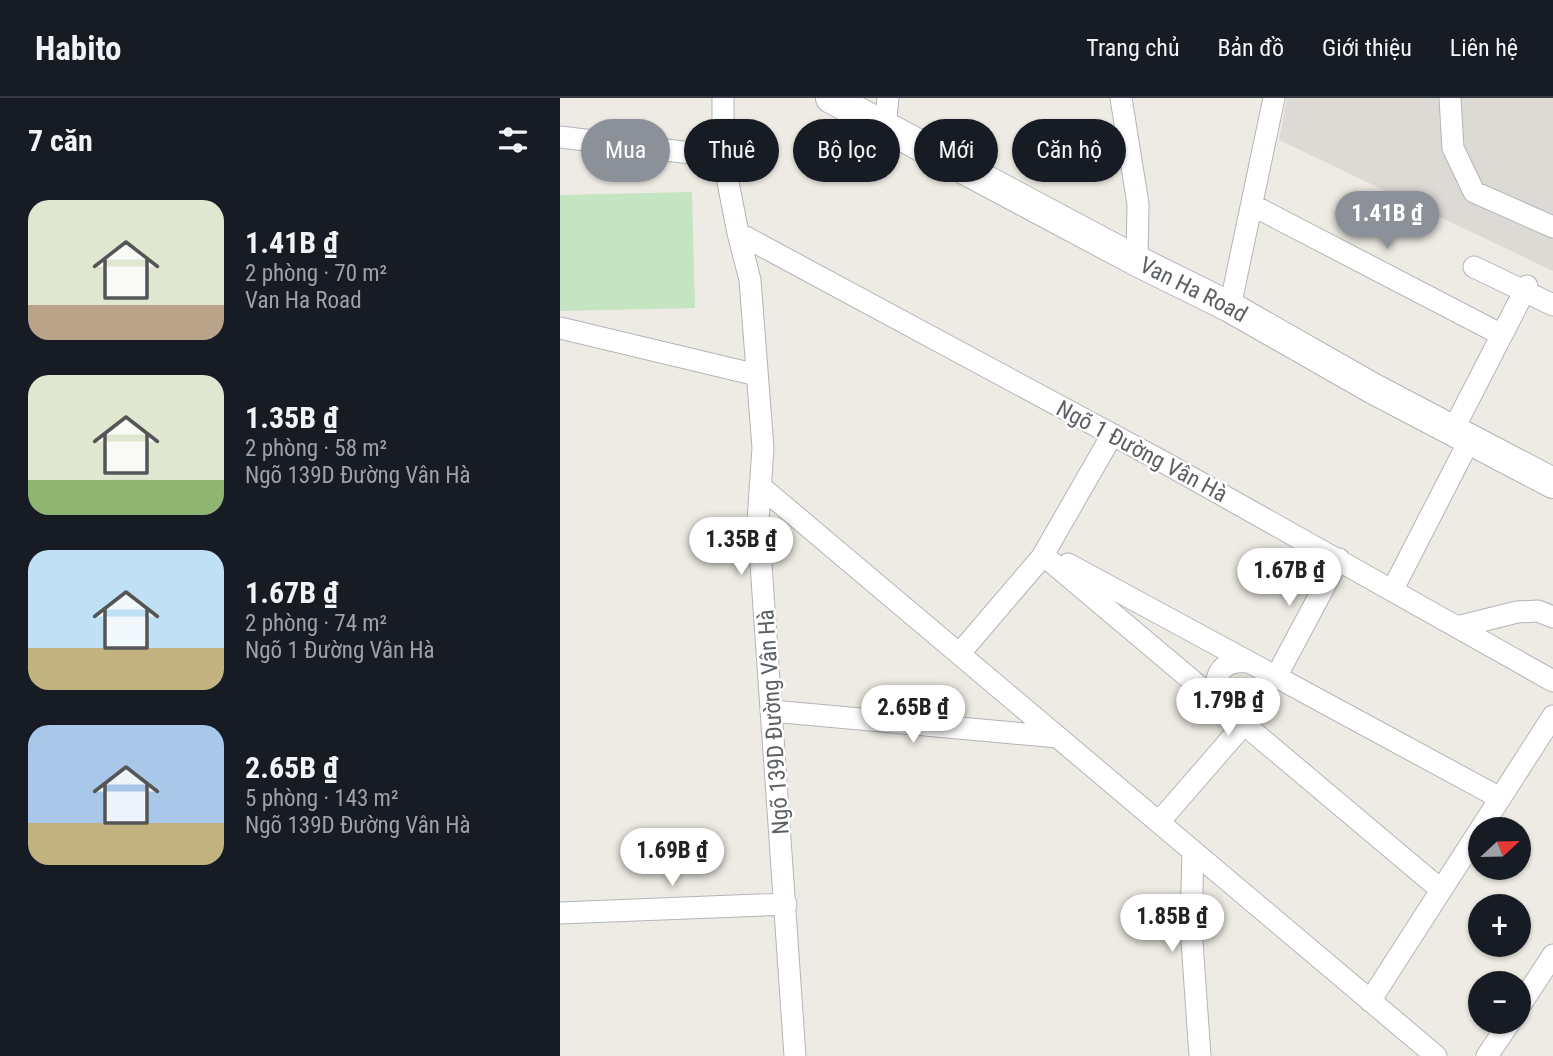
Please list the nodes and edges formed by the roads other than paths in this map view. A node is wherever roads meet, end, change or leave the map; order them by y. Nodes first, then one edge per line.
1 (723, 98) edge
2 (831, 98) edge
3 (1121, 98) edge
4 (1274, 98) edge
5 (1450, 98) edge
6 (887, 112) edge
7 (723, 119) edge
8 (560, 137) edge
9 (684, 152) edge
10 (728, 182) edge
11 (1252, 205) junction
12 (1553, 227) edge
13 (737, 233) junction
14 (1137, 261) junction
15 (1474, 267) dead end
16 (1526, 289) junction
17 (1553, 305) edge
18 (1230, 307) junction
19 (560, 328) edge
20 (1502, 335) junction
21 (757, 375) junction
22 (1112, 435) junction
23 (1461, 435) junction
24 (1553, 483) edge
25 (760, 486) junction
26 (1044, 553) junction
27 (1339, 559) junction
28 (1393, 589) junction
29 (1553, 617) edge
30 (1457, 627) junction
31 (960, 653) junction
32 (1249, 662) junction
33 (1276, 677) junction
34 (1553, 681) edge
35 (1219, 703) junction
36 (772, 711) junction
37 (1553, 716) edge
38 (1244, 724) junction
39 (1058, 737) junction
40 (1500, 798) junction
41 (1159, 822) junction
42 (1193, 851) junction
43 (1440, 889) junction
44 (786, 904) junction
45 (560, 913) edge
46 (1553, 955) edge
47 (1531, 989) edge
48 (1370, 1001) junction
49 (1502, 1034) edge
50 (795, 1056) edge
51 (1200, 1056) edge
52 (1436, 1056) edge
53 (1488, 1056) edge

1 - 7 street, Ngõ 139D Đường Vân Hà
2 - 6 street, Van Ha Road
3 - 14 street
4 - 11 street
5 - 12 street
6 - 14 street, Van Ha Road
8 - 9 street
10 - 13 street, Ngõ 139D Đường Vân Hà
11 - 18 street
11 - 20 street
13 - 21 street, Ngõ 139D Đường Vân Hà
13 - 22 street, Ngõ 1 Đường Vân Hà
14 - 18 street, Van Ha Road
15 - 16 street
16 - 17 street
16 - 20 street
18 - 23 street, Van Ha Road
19 - 21 street
20 - 23 street
21 - 25 street, Ngõ 139D Đường Vân Hà
22 - 26 street
22 - 27 street, Ngõ 1 Đường Vân Hà
23 - 24 street, Van Ha Road
23 - 28 street
25 - 31 street
25 - 36 street, Ngõ 139D Đường Vân Hà
26 - 31 street
26 - 32 street
26 - 35 street
27 - 28 street, Ngõ 1 Đường Vân Hà
27 - 33 street
28 - 30 street, Ngõ 1 Đường Vân Hà
29 - 30 street
30 - 34 street, Ngõ 1 Đường Vân Hà
31 - 39 street
32 - 33 street
32 - 35 street
33 - 40 street
35 - 38 street
36 - 39 street
36 - 44 street, Ngõ 139D Đường Vân Hà
37 - 40 street
38 - 41 street
38 - 43 street
39 - 41 street
40 - 43 street
41 - 42 street
42 - 48 street
42 - 51 street
43 - 48 street
44 - 45 street
44 - 50 street, Ngõ 139D Đường Vân Hà
46 - 47 street
48 - 52 street
49 - 53 street

